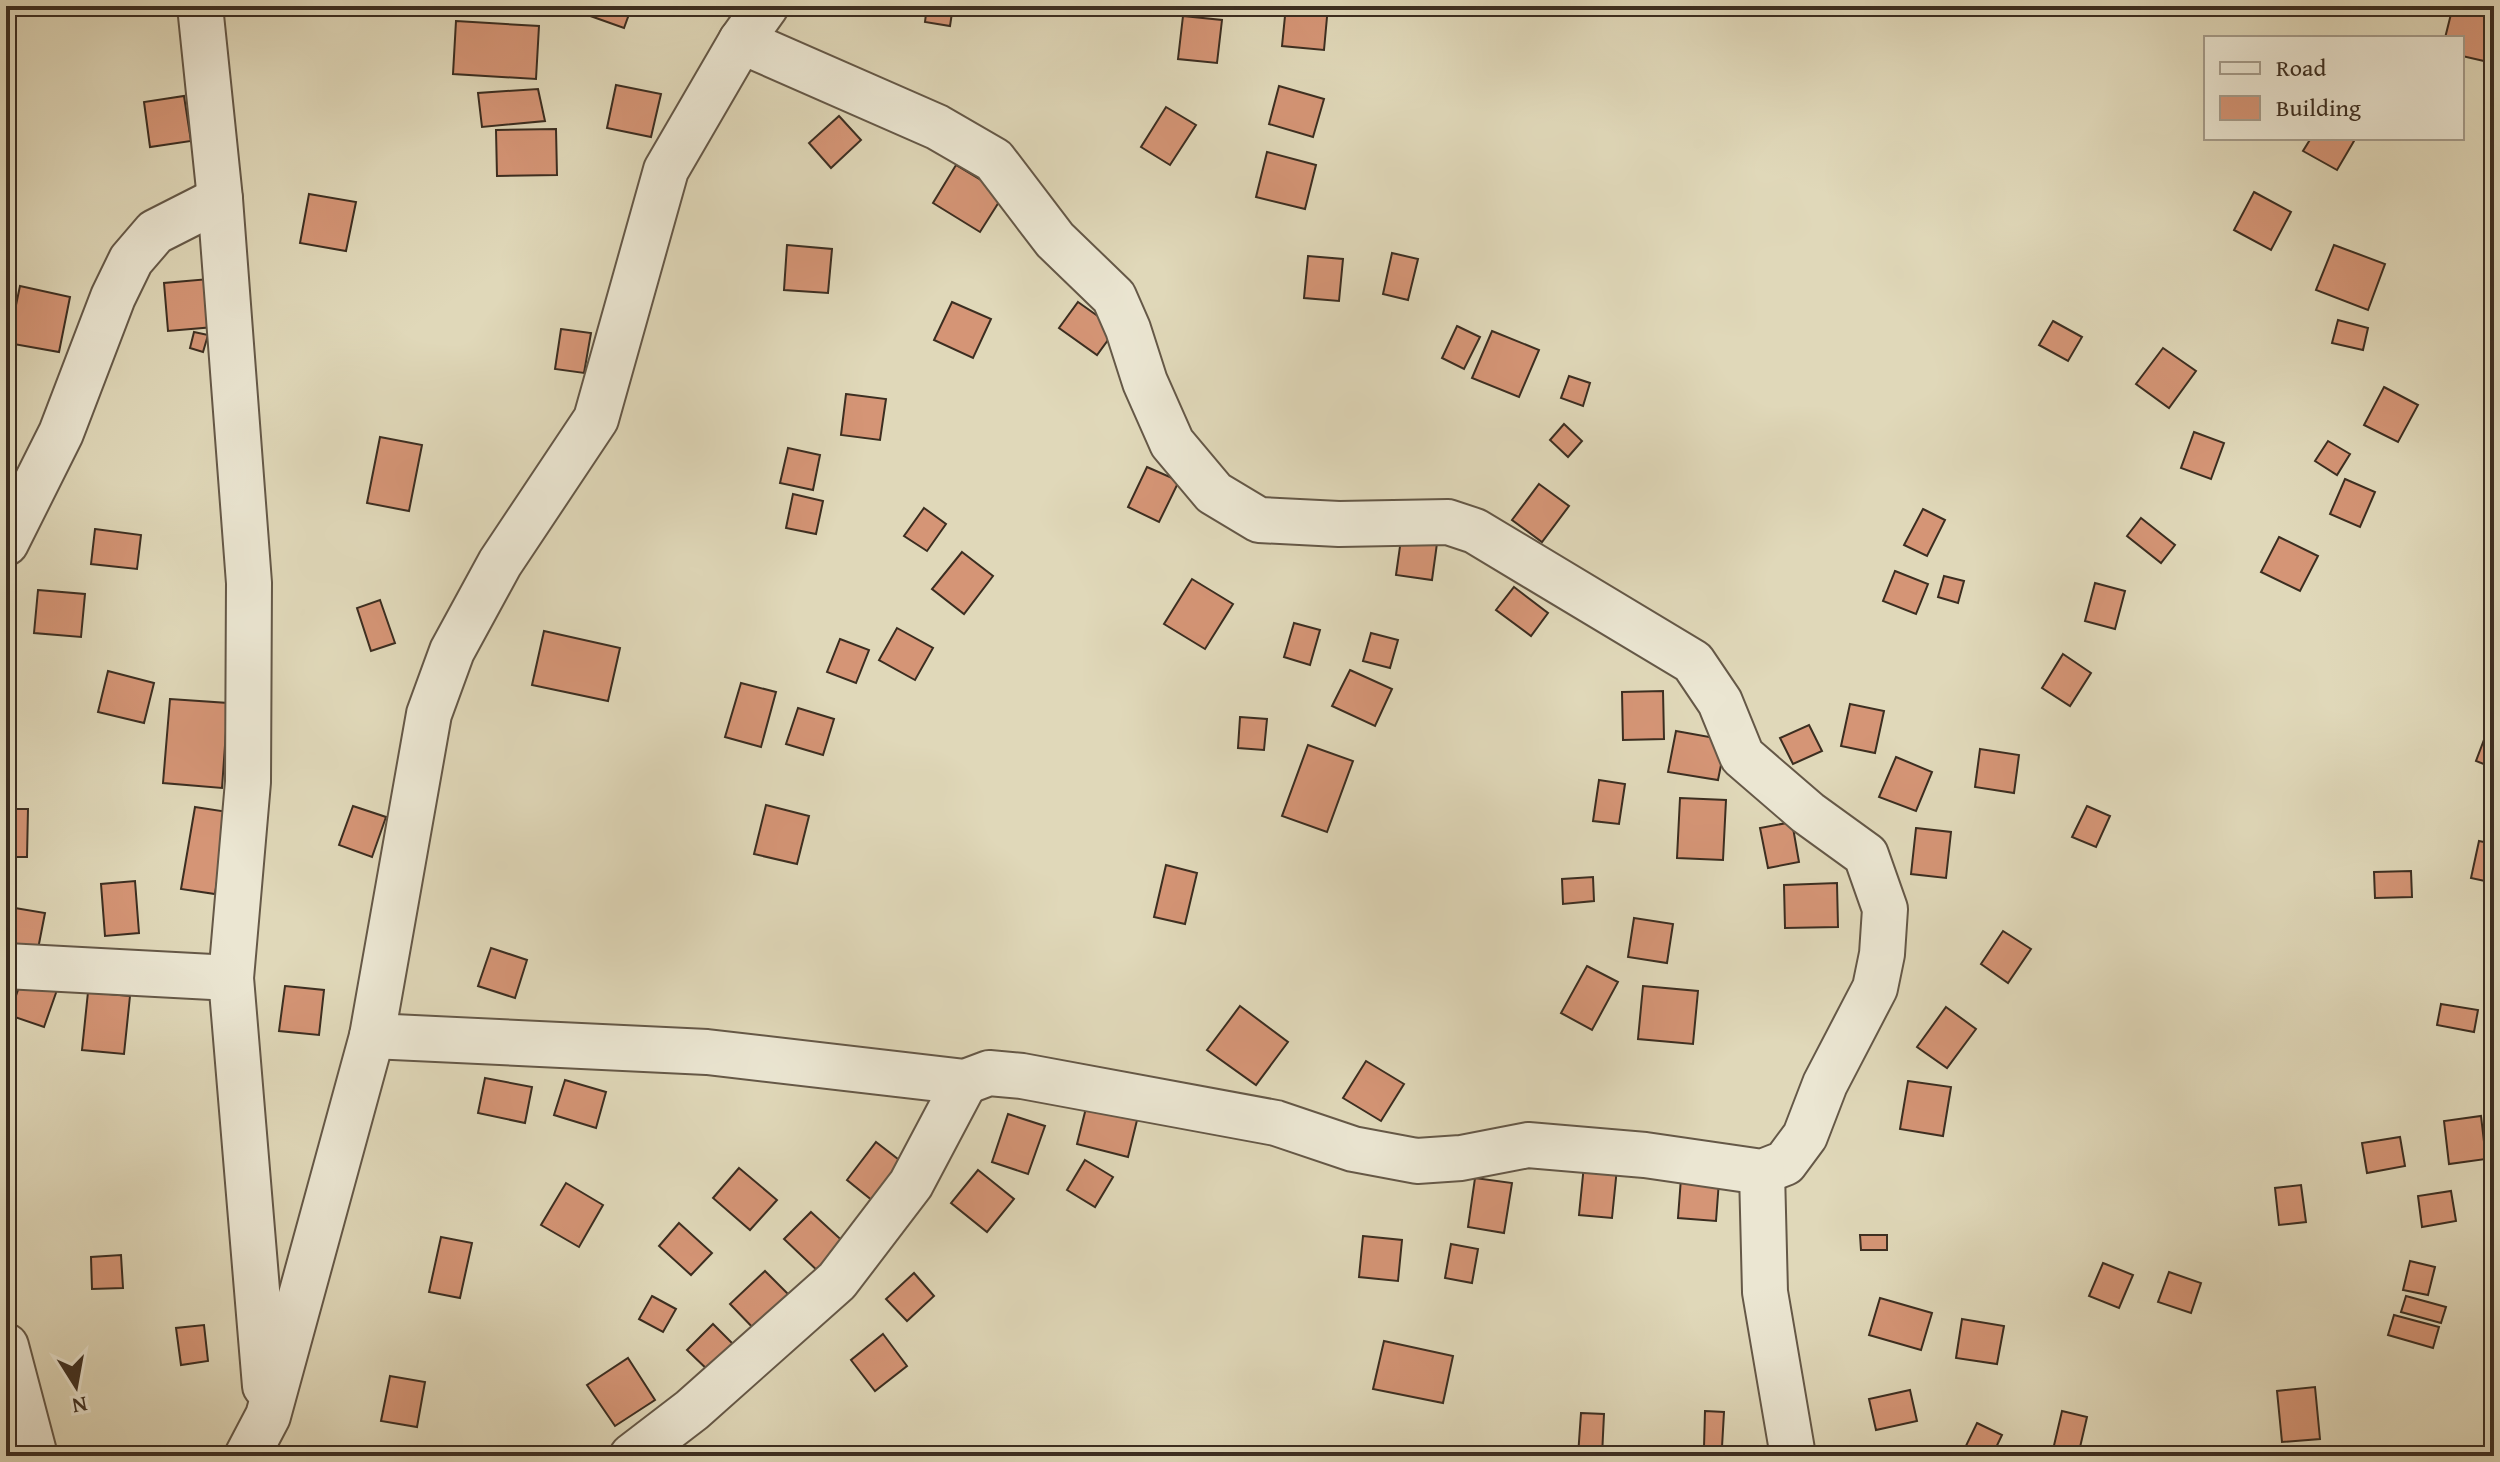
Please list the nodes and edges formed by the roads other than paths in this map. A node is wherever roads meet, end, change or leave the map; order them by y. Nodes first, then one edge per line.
1 (200, 6) edge
2 (766, 6) edge
3 (741, 41) junction
4 (220, 199) junction
5 (6, 543) edge
6 (6, 966) edge
7 (231, 978) junction
8 (372, 1036) junction
9 (965, 1082) junction
10 (1762, 1172) junction
11 (6, 1346) edge
12 (268, 1436) edge
13 (35, 1456) edge
14 (247, 1456) edge
15 (632, 1456) edge
16 (1793, 1456) edge

1 - 4 street
2 - 3 street
3 - 8 street
3 - 10 street
4 - 5 street
4 - 7 street
6 - 7 street
7 - 12 street
8 - 9 street
8 - 12 street
9 - 10 street
9 - 15 street
10 - 16 street
11 - 13 street
12 - 14 street

